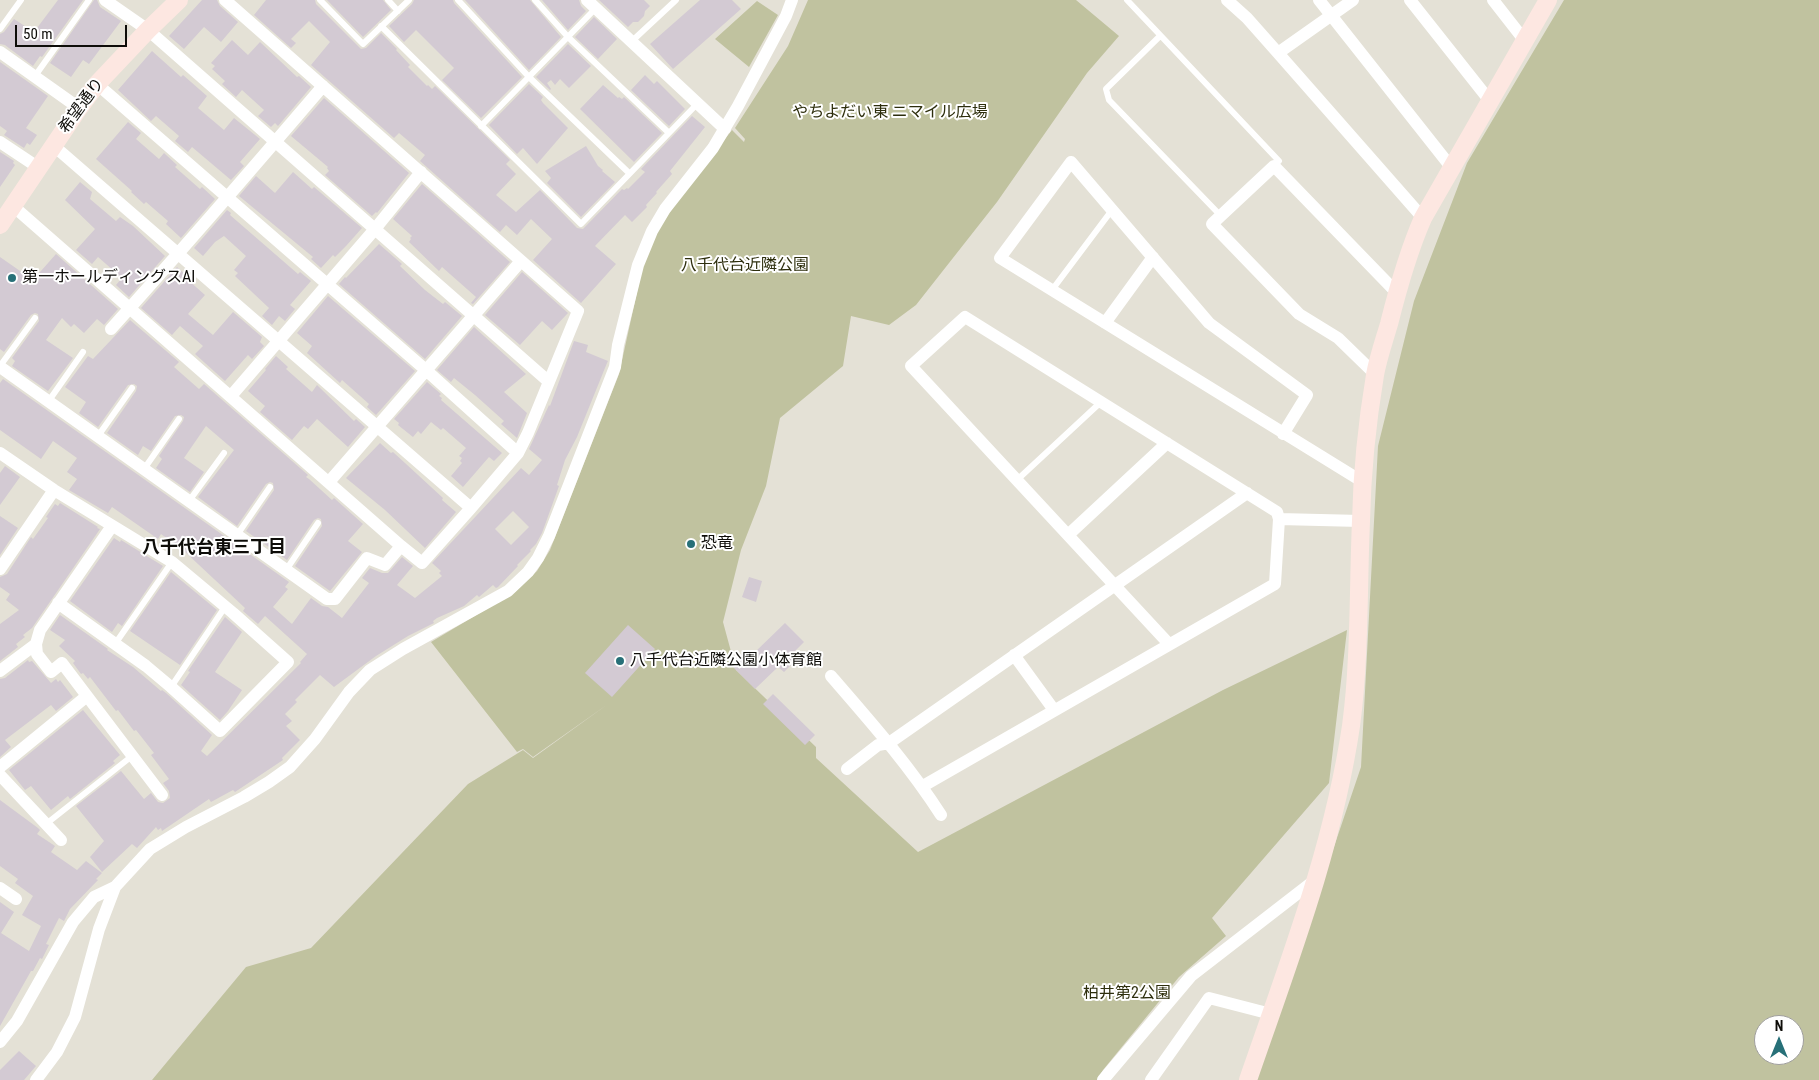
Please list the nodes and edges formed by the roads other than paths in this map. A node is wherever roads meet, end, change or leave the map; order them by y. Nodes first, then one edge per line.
1 (21, 0) edge
2 (88, 0) edge
3 (105, 0) edge
4 (180, 0) edge
5 (225, 0) edge
6 (320, 0) edge
7 (388, 0) edge
8 (409, 0) edge
9 (458, 0) edge
10 (535, 0) edge
11 (676, 0) edge
12 (792, 0) edge
13 (1126, 0) edge
14 (1227, 0) edge
15 (1319, 0) edge
16 (1352, 0) edge
17 (1410, 0) edge
18 (1493, 0) edge
19 (1548, 0) edge
20 (591, 4) edge
21 (398, 11) junction
22 (1331, 15) junction
23 (382, 26) junction
24 (0, 29) edge
25 (148, 30) junction
26 (1160, 36) junction
27 (568, 37) junction
28 (1525, 41) junction
29 (631, 42) junction
30 (0, 52) edge
31 (1278, 52) junction
32 (34, 76) junction
33 (529, 77) junction
34 (97, 84) junction
35 (323, 86) junction
36 (1490, 101) junction
37 (698, 103) junction
38 (79, 108) junction
39 (481, 126) junction
40 (724, 129) junction
41 (669, 133) junction
42 (0, 142) edge
43 (274, 143) junction
44 (54, 146) junction
45 (1274, 166) junction
46 (1451, 167) junction
47 (39, 168) junction
48 (421, 172) junction
49 (629, 174) junction
50 (226, 197) junction
51 (1112, 210) junction
52 (5, 214) edge
53 (1221, 216) junction
54 (1423, 218) junction
55 (375, 229) junction
56 (179, 254) junction
57 (1153, 257) junction
58 (521, 261) junction
59 (327, 285) junction
60 (1052, 290) junction
61 (1397, 293) junction
62 (130, 308) junction
63 (474, 315) junction
64 (34, 318) dead end
65 (1105, 323) junction
66 (111, 329) dead end
67 (278, 340) junction
68 (83, 352) dead end
69 (0, 366) edge
70 (427, 371) junction
71 (1375, 374) junction
72 (548, 381) junction
73 (132, 388) dead end
74 (231, 396) junction
75 (48, 402) junction
76 (1101, 402) junction
77 (179, 419) dead end
78 (377, 426) junction
79 (1283, 434) junction
80 (98, 436) junction
81 (1167, 443) junction
82 (224, 452) dead end
83 (518, 452) junction
84 (1, 455) edge
85 (144, 469) junction
86 (1017, 480) junction
87 (329, 482) junction
88 (1362, 482) junction
89 (270, 487) dead end
90 (54, 490) junction
91 (1247, 493) junction
92 (189, 500) junction
93 (471, 508) junction
94 (1279, 519) junction
95 (1360, 521) junction
96 (318, 523) dead end
97 (112, 526) junction
98 (237, 535) junction
99 (1068, 535) junction
100 (401, 546) junction
101 (172, 562) junction
102 (0, 569) edge
103 (286, 570) junction
104 (1115, 586) junction
105 (58, 604) junction
106 (225, 607) junction
107 (36, 644) junction
108 (115, 644) junction
109 (1169, 644) junction
110 (1014, 655) junction
111 (0, 672) edge
112 (831, 676) dead end
113 (171, 687) junction
114 (88, 696) junction
115 (1054, 710) junction
116 (889, 743) junction
117 (132, 756) junction
118 (0, 767) edge
119 (847, 769) dead end
120 (0, 775) edge
121 (923, 786) junction
122 (162, 795) dead end
123 (941, 815) dead end
124 (46, 824) junction
125 (61, 840) dead end
126 (1315, 880) junction
127 (115, 886) junction
128 (0, 888) edge
129 (16, 900) dead end
130 (1271, 1014) junction
131 (0, 1042) edge
132 (36, 1080) edge
133 (1103, 1080) edge
134 (1151, 1080) edge
135 (1248, 1080) edge

1 - 24 lane
2 - 32 lane
3 - 25 street
4 - 25 street, 希望通り
5 - 35 street
6 - 23 lane
7 - 21 lane
8 - 21 lane
9 - 33 lane
10 - 27 lane
11 - 29 lane
12 - 40 street
13 - 26 lane
14 - 31 street
15 - 22 street
16 - 22 street
17 - 36 street
18 - 28 street
19 - 28 street
20 - 27 lane
20 - 29 street
21 - 23 lane
22 - 31 street
22 - 46 street
23 - 39 lane
25 - 34 street, 希望通り
25 - 43 street
26 - 45 lane
26 - 53 lane
27 - 33 lane
27 - 41 lane
28 - 36 street
29 - 37 street
30 - 32 street
31 - 54 street
32 - 38 street
33 - 39 lane
33 - 49 lane
34 - 38 street, 希望通り
34 - 50 street
35 - 43 street
35 - 48 street
36 - 46 street
37 - 40 street
37 - 41 lane
38 - 44 street, 希望通り
39 - 49 lane
40 - 127 street
41 - 49 lane
42 - 47 street
43 - 50 street
43 - 55 street
44 - 47 street, 希望通り
44 - 56 street
45 - 53 street
45 - 61 street
46 - 54 street
47 - 52 street, 希望通り
48 - 55 street
48 - 58 street
50 - 56 street
50 - 59 street
51 - 57 street
51 - 60 lane
51 - 60 street
52 - 62 street
53 - 71 street
54 - 61 street
55 - 59 street
55 - 63 street
56 - 62 street
56 - 67 street
57 - 65 street
57 - 79 street
58 - 63 street
58 - 72 street
59 - 67 street
59 - 70 street
60 - 65 street
61 - 71 street
62 - 66 street
62 - 74 street
63 - 70 street
63 - 72 street
64 - 69 lane
65 - 79 street
67 - 74 street
67 - 78 street
68 - 75 lane
69 - 75 street
70 - 78 street
70 - 83 street
71 - 88 street
72 - 83 street
73 - 80 lane
74 - 87 street
75 - 80 street
76 - 81 street
76 - 86 lane
76 - 86 street
77 - 85 lane
78 - 87 street
78 - 93 street
79 - 88 street
80 - 85 street
81 - 91 street
81 - 99 street
82 - 92 lane
83 - 93 street
84 - 90 street
85 - 92 street
86 - 99 street
87 - 100 street
88 - 95 street
89 - 98 lane
90 - 97 street
90 - 102 street
91 - 94 street
91 - 104 street
92 - 98 street
93 - 100 street
94 - 95 street
94 - 109 street
95 - 126 street
96 - 103 lane
97 - 101 street
97 - 105 street
98 - 103 street
99 - 104 street
100 - 103 street
101 - 106 street
101 - 108 lane
104 - 109 street
104 - 110 street
105 - 107 street
105 - 108 street
106 - 113 lane
106 - 113 street
107 - 111 street
107 - 114 street
108 - 113 street
109 - 115 street
110 - 115 street
110 - 116 street
112 - 116 street
114 - 117 street
114 - 118 street
115 - 121 street
116 - 119 street
116 - 121 street
117 - 122 street
117 - 124 lane
120 - 124 street
121 - 123 street
124 - 125 street
126 - 130 street
126 - 133 street
127 - 131 street
127 - 132 street
128 - 129 street
130 - 134 street
130 - 135 street

